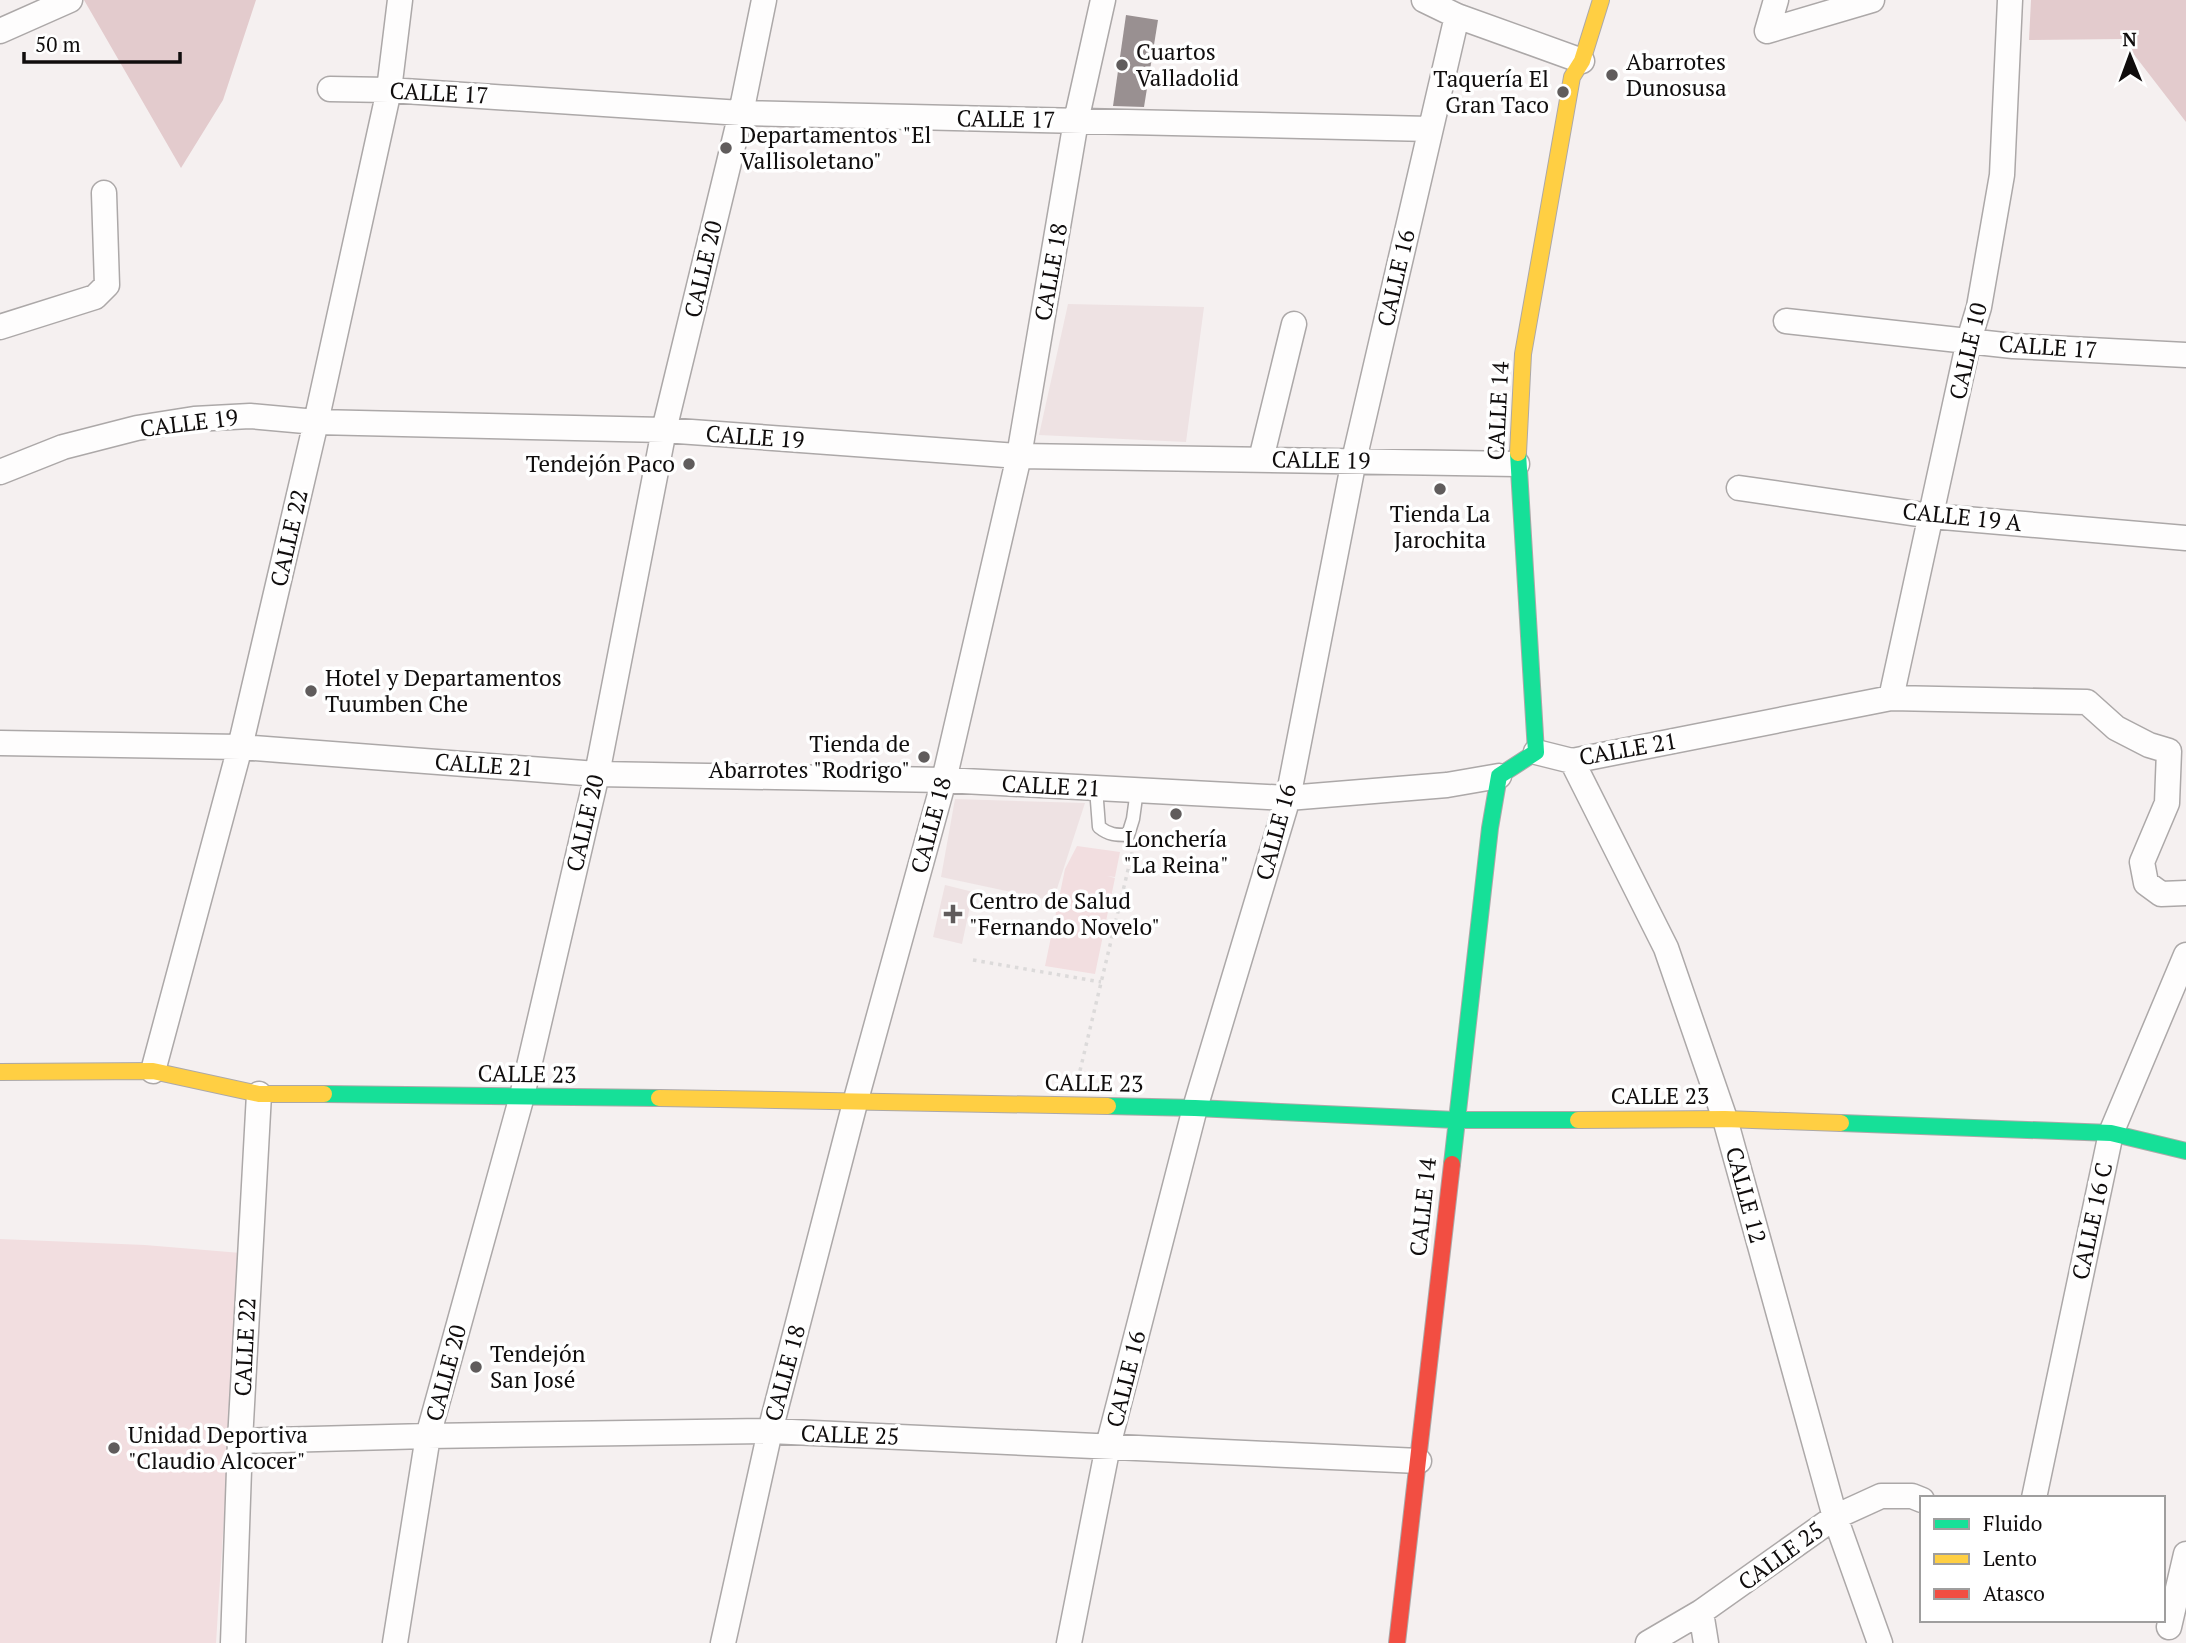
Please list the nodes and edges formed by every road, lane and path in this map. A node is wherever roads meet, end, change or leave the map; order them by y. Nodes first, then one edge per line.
1 (70, 0) edge
2 (400, 0) edge
3 (764, 0) edge
4 (1103, 0) edge
5 (1424, 0) edge
6 (1601, 0) edge
7 (1776, 0) edge
8 (1872, 0) edge
9 (2010, 0) edge
10 (1457, 16) junction
11 (0, 31) edge
12 (1570, 58) junction
13 (330, 89) dead end
14 (388, 90) junction
15 (741, 113) junction
16 (1076, 121) junction
17 (1430, 129) junction
18 (104, 193) dead end
19 (1786, 321) dead end
20 (1294, 324) dead end
21 (0, 327) edge
22 (1969, 340) junction
23 (2186, 355) edge
24 (316, 422) junction
25 (664, 430) junction
26 (1019, 456) junction
27 (1261, 459) junction
28 (1354, 460) junction
29 (1517, 464) junction
30 (0, 472) edge
31 (1740, 488) dead end
32 (1931, 516) junction
33 (2186, 538) edge
34 (1891, 698) junction
35 (0, 743) edge
36 (240, 747) junction
37 (1536, 752) junction
38 (1573, 761) junction
39 (597, 774) junction
40 (1499, 776) junction
41 (944, 780) junction
42 (1096, 788) junction
43 (1137, 790) junction
44 (1288, 798) junction
45 (1135, 842) dead end
46 (2186, 893) edge
47 (2186, 955) edge
48 (973, 960) dead end
49 (1101, 982) junction
50 (153, 1071) junction
51 (0, 1072) edge
52 (259, 1094) junction
53 (523, 1096) junction
54 (855, 1103) junction
55 (1072, 1105) junction
56 (1195, 1108) junction
57 (1725, 1119) junction
58 (1455, 1120) junction
59 (2111, 1133) junction
60 (2186, 1151) edge
61 (770, 1432) junction
62 (429, 1436) junction
63 (240, 1441) junction
64 (1108, 1446) junction
65 (1419, 1461) junction
66 (2034, 1496) edge
67 (1920, 1499) edge
68 (1835, 1517) junction
69 (2186, 1554) edge
70 (1701, 1612) junction
71 (2170, 1627) edge
72 (233, 1643) edge
73 (395, 1643) edge
74 (723, 1643) edge
75 (1069, 1643) edge
76 (1397, 1643) edge
77 (1648, 1643) edge
78 (1706, 1643) edge
79 (1880, 1643) edge

1 - 11 street
2 - 14 street, CALLE 22
3 - 15 street, CALLE 20
4 - 16 street, CALLE 18
5 - 10 street
6 - 12 street, CALLE 14
7 - 8 street
9 - 22 street, CALLE 10
10 - 12 street
10 - 17 street, CALLE 16
12 - 29 street, CALLE 14
13 - 14 street, CALLE 17
14 - 15 street, CALLE 17
14 - 24 street, CALLE 22
15 - 16 street, CALLE 17
15 - 25 street, CALLE 20
16 - 17 street, CALLE 17
16 - 26 street, CALLE 18
17 - 28 street, CALLE 16
18 - 21 street
19 - 22 street, CALLE 17
20 - 27 street
22 - 23 street, CALLE 17
22 - 32 street, CALLE 10
24 - 25 street, CALLE 19
24 - 30 street, CALLE 19
24 - 36 street, CALLE 22
25 - 26 street, CALLE 19
25 - 39 street, CALLE 20
26 - 27 street, CALLE 19
26 - 41 street, CALLE 18
27 - 28 street, CALLE 19
28 - 29 street, CALLE 19
28 - 44 street, CALLE 16
29 - 37 street, CALLE 14
31 - 32 street, CALLE 19 A
32 - 33 street, CALLE 19 A
32 - 34 street, CALLE 10
34 - 38 street, CALLE 21
34 - 46 street, CALLE 21
35 - 36 street, CALLE 21
36 - 39 street, CALLE 21
36 - 50 street, CALLE 22
37 - 38 street, CALLE 21
37 - 40 street, CALLE 21
38 - 57 street, CALLE 12
39 - 41 street, CALLE 21
39 - 53 street, CALLE 20
40 - 44 street, CALLE 21
40 - 58 street, CALLE 14
41 - 42 street, CALLE 21
41 - 54 street, CALLE 18
42 - 43 street, CALLE 21
42 - 43 lane
43 - 44 street, CALLE 21
44 - 56 street, CALLE 16
45 - 49 path
47 - 59 street, CALLE 16 C
48 - 49 path
49 - 55 path
50 - 51 street, CALLE 23
50 - 52 street, CALLE 23
52 - 53 street, CALLE 23
52 - 63 street, CALLE 22
53 - 54 street, CALLE 23
53 - 62 street, CALLE 20
54 - 55 street, CALLE 23
54 - 61 street, CALLE 18
55 - 56 street, CALLE 23
56 - 58 street, CALLE 23
56 - 64 street, CALLE 16
57 - 58 street, CALLE 23
57 - 59 street, CALLE 23
57 - 68 street, CALLE 12
58 - 65 street, CALLE 14
59 - 60 street, CALLE 23
59 - 66 street, CALLE 16 C
61 - 62 street, CALLE 25
61 - 64 street, CALLE 25
61 - 74 street, CALLE 18
62 - 63 street, CALLE 25
62 - 73 street, CALLE 20
63 - 72 street, CALLE 22
64 - 65 street, CALLE 25
64 - 75 street, CALLE 16
65 - 76 street, CALLE 14
67 - 68 street, CALLE 25
68 - 70 street, CALLE 25
68 - 79 street, CALLE 12
69 - 71 street
70 - 77 street, CALLE 25
70 - 78 street

